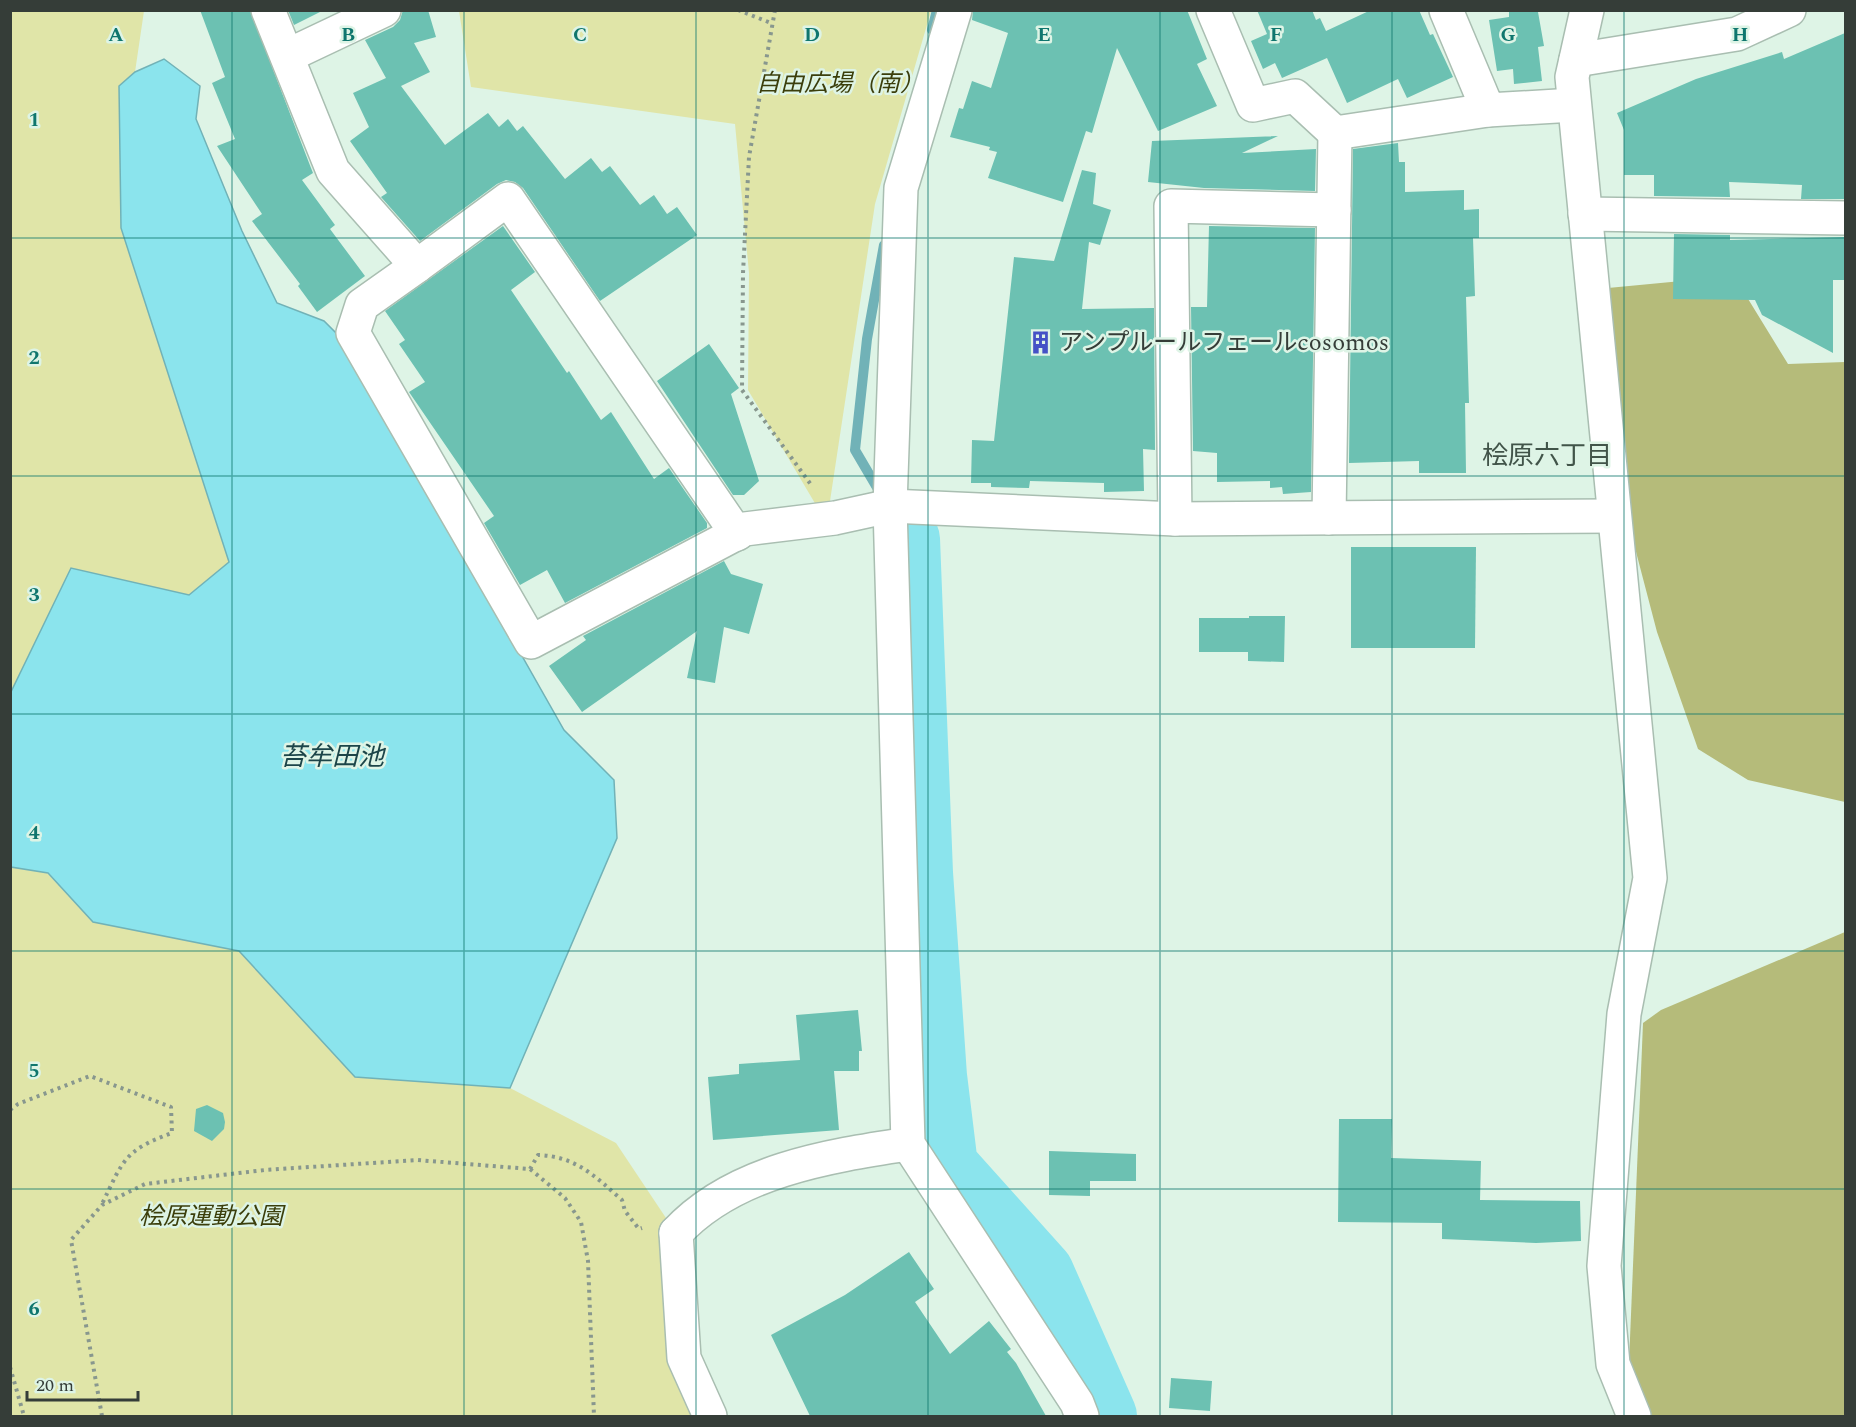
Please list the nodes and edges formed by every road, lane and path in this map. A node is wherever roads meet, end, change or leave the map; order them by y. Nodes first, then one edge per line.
1 (268, 10) edge
2 (384, 10) edge
3 (738, 10) edge
4 (775, 10) edge
5 (955, 10) edge
6 (1213, 10) edge
7 (1446, 10) edge
8 (1587, 10) edge
9 (1789, 10) edge
10 (771, 23) junction
11 (286, 56) junction
12 (1576, 60) junction
13 (1574, 105) junction
14 (1488, 110) junction
15 (1335, 133) junction
16 (1334, 210) junction
17 (1585, 214) junction
18 (1845, 218) edge
19 (417, 266) junction
20 (890, 506) junction
21 (1614, 516) junction
22 (1329, 518) junction
23 (835, 519) junction
24 (1175, 519) junction
25 (736, 534) junction
26 (10, 1110) edge
27 (908, 1144) junction
28 (530, 1168) junction
29 (102, 1205) junction
30 (676, 1233) junction
31 (10, 1367) edge
32 (24, 1416) edge
33 (102, 1416) edge
34 (594, 1416) edge
35 (710, 1416) edge
36 (1082, 1416) edge
37 (1634, 1416) edge

1 - 11 street
2 - 11 street
3 - 10 path
4 - 10 path
5 - 20 street
6 - 15 street
7 - 14 street
8 - 12 street
9 - 12 street
10 - 23 path
11 - 19 street
12 - 13 street
13 - 14 street
13 - 17 street
14 - 15 street
15 - 16 street
16 - 22 street
16 - 24 street
17 - 18 street
17 - 21 street
19 - 25 street
19 - 25 street
20 - 23 street
20 - 24 street
20 - 27 street
21 - 22 street
21 - 37 street
22 - 24 street
23 - 25 street
26 - 29 path
27 - 30 street
27 - 36 street
28 - 29 path
28 - 30 path
28 - 34 path
29 - 33 path
30 - 35 street
31 - 32 path

